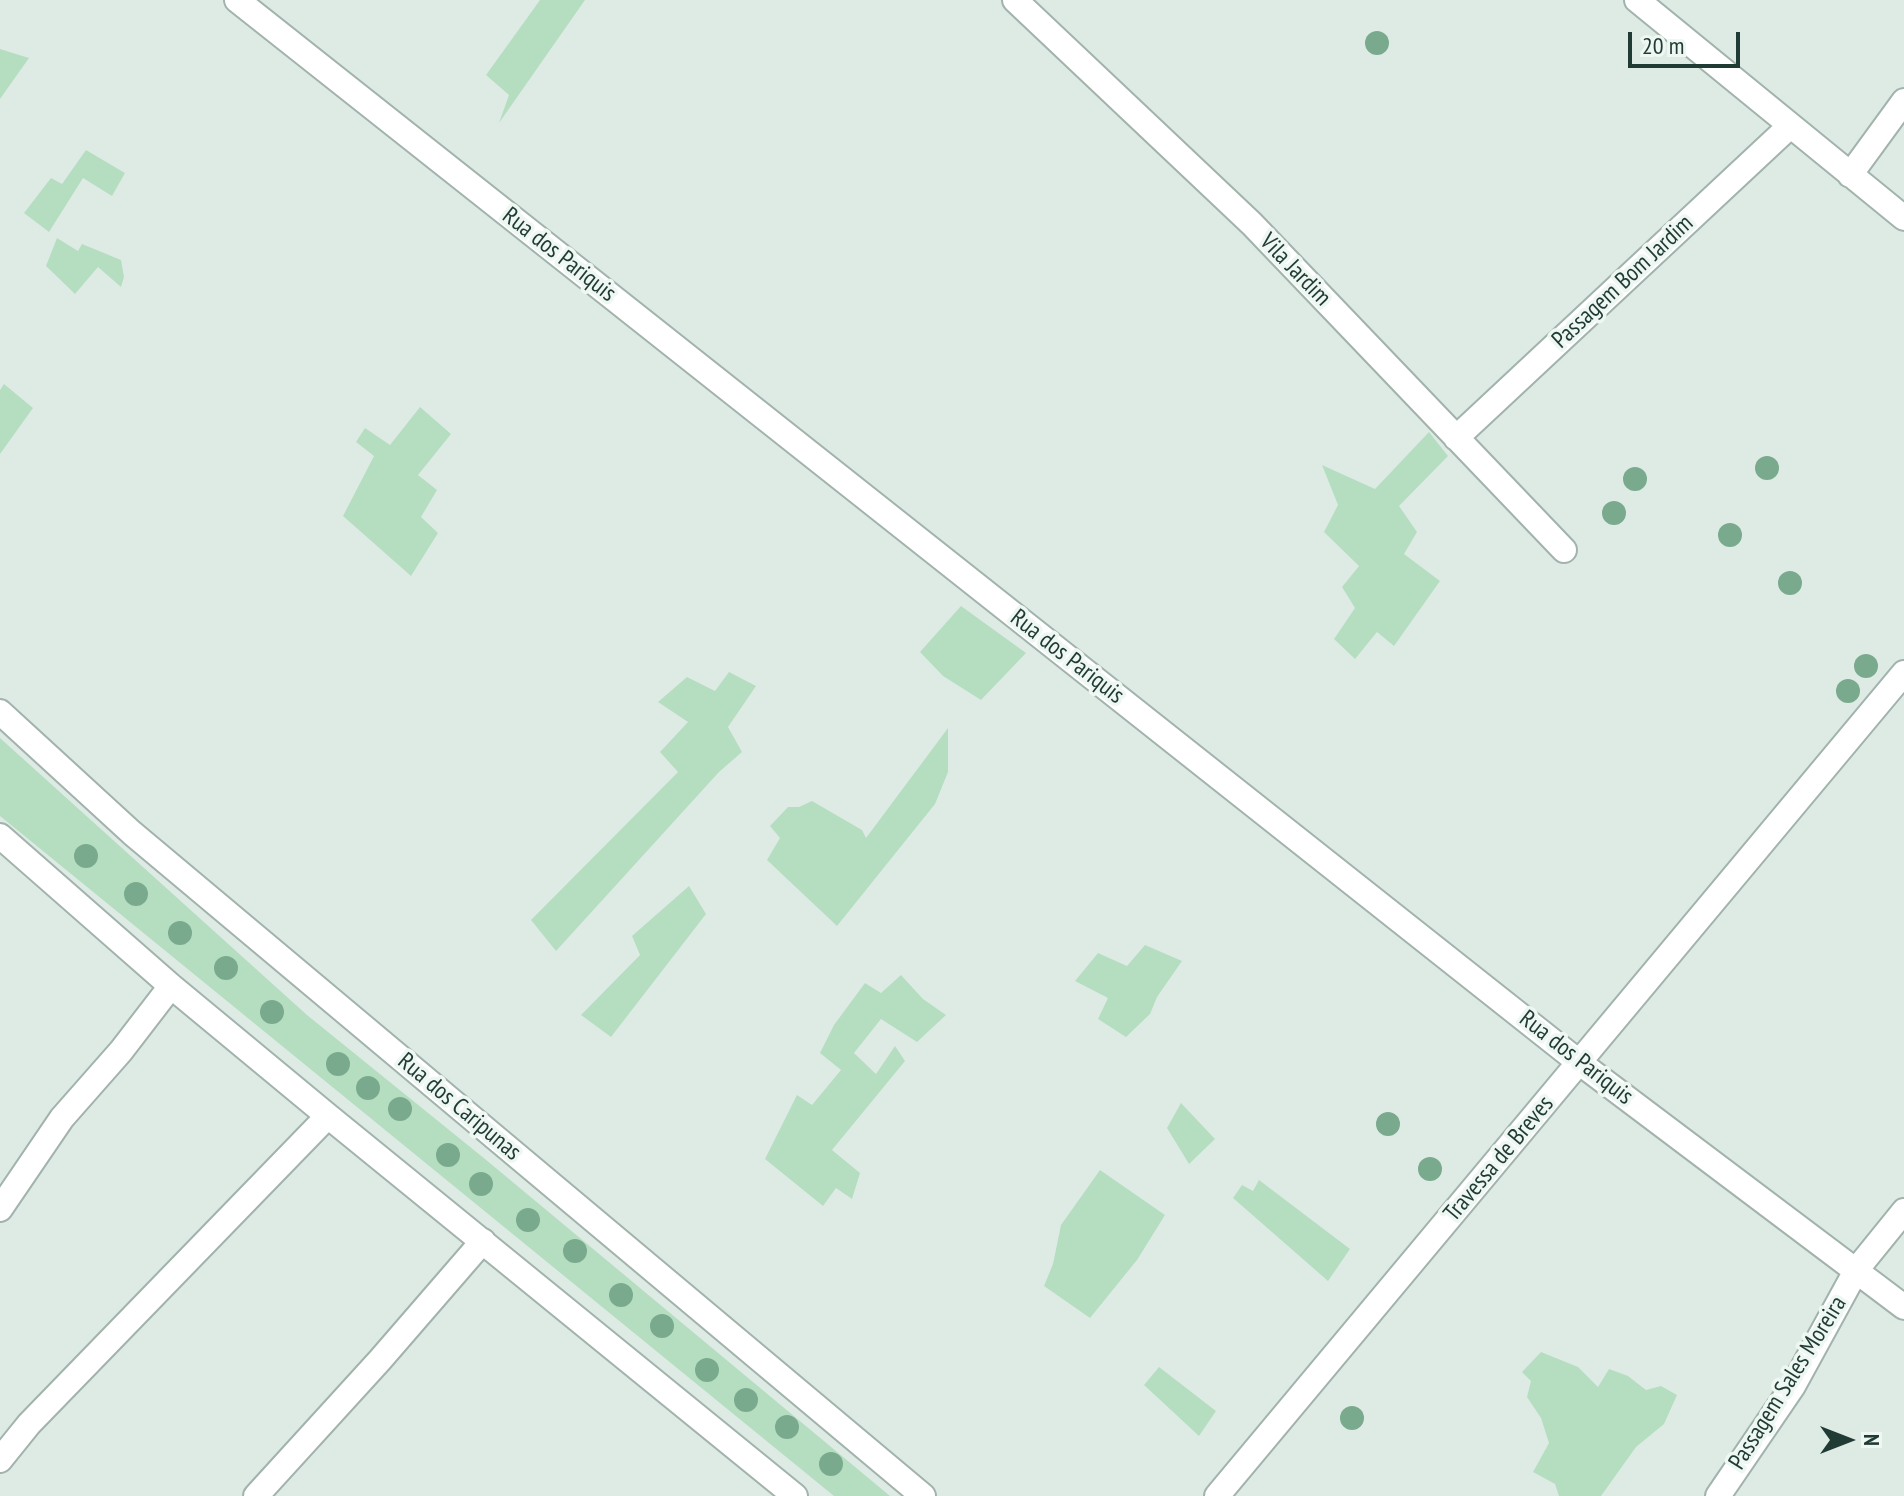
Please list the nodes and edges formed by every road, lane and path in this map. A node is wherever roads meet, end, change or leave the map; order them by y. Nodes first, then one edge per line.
1 (237, 0) edge
2 (1015, 0) edge
3 (1637, 0) edge
4 (1904, 101) edge
5 (1790, 126) junction
6 (1850, 175) junction
7 (1904, 218) edge
8 (1456, 438) junction
9 (1564, 550) dead end
10 (1904, 673) edge
11 (0, 712) edge
12 (0, 836) edge
13 (171, 986) junction
14 (1580, 1063) junction
15 (328, 1116) junction
16 (0, 1209) edge
17 (1904, 1211) edge
18 (483, 1241) junction
19 (1857, 1269) junction
20 (1904, 1307) edge
21 (0, 1460) edge
22 (256, 1496) edge
23 (795, 1496) edge
24 (923, 1496) edge
25 (1217, 1496) edge
26 (1718, 1496) edge

1 - 14 street, Rua dos Pariquis
2 - 8 street, Vila Jardim
3 - 5 street
4 - 6 street
5 - 6 street
5 - 8 street, Passagem Bom Jardim
6 - 7 street
8 - 9 street, Vila Jardim
10 - 14 street, Travessa de Breves
11 - 24 street, Rua dos Caripunas
12 - 13 street
13 - 15 street
13 - 16 street
14 - 19 street, Rua dos Pariquis
14 - 25 street, Travessa de Breves
15 - 18 street
15 - 21 street
17 - 19 street, Passagem Sales Moreira
18 - 22 street
18 - 23 street
19 - 20 street, Rua dos Pariquis
19 - 26 street, Passagem Sales Moreira

